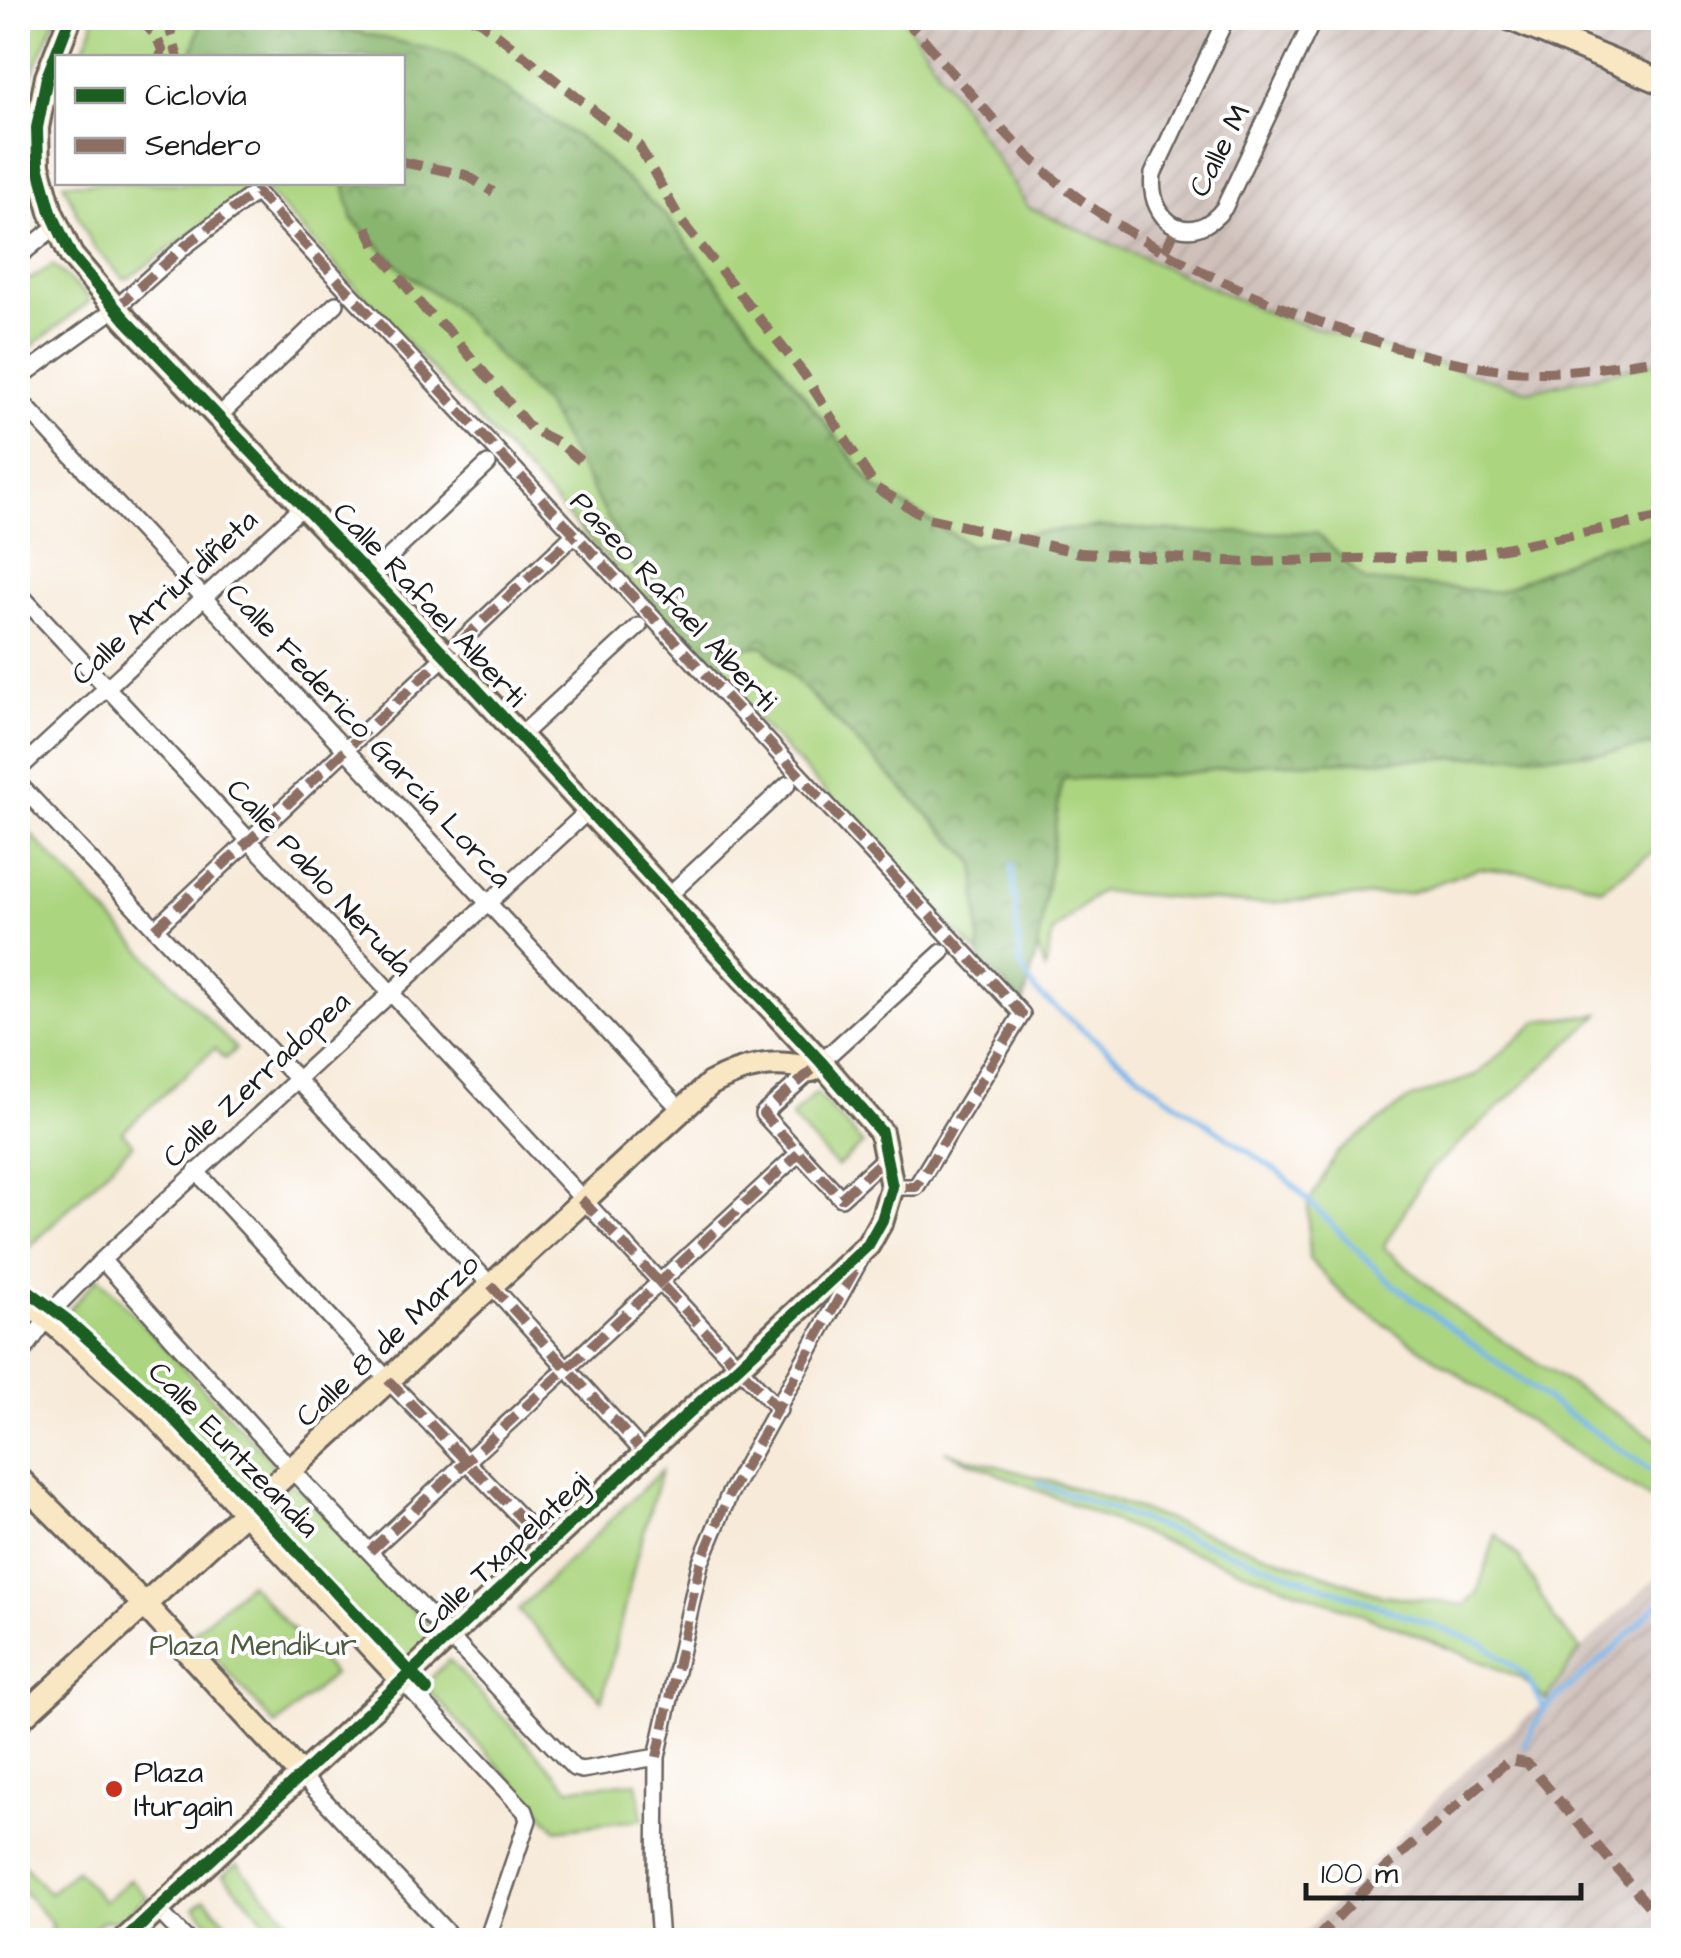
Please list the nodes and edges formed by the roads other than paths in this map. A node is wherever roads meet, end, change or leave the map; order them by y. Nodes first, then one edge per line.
1 (70, 18) edge
2 (1226, 18) edge
3 (1314, 18) edge
4 (1509, 18) edge
5 (56, 55) edge
6 (55, 56) edge
7 (1664, 83) edge
8 (28, 164) edge
9 (56, 226) junction
10 (18, 258) edge
11 (336, 304) dead end
12 (116, 308) junction
13 (18, 379) edge
14 (18, 398) edge
15 (218, 417) junction
16 (488, 464) dead end
17 (303, 506) junction
18 (575, 534) junction
19 (369, 576) junction
20 (18, 592) edge
21 (202, 598) junction
22 (639, 626) dead end
23 (446, 656) junction
24 (108, 687) junction
25 (520, 736) junction
26 (347, 750) junction
27 (18, 770) edge
28 (18, 783) edge
29 (788, 784) dead end
30 (588, 811) junction
31 (248, 840) junction
32 (668, 896) junction
33 (488, 903) junction
34 (155, 929) junction
35 (942, 952) dead end
36 (390, 993) junction
37 (816, 1066) junction
38 (296, 1080) junction
39 (680, 1109) junction
40 (799, 1153) junction
41 (887, 1156) junction
42 (196, 1172) junction
43 (892, 1187) junction
44 (581, 1199) junction
45 (868, 1246) junction
46 (102, 1260) junction
47 (659, 1283) junction
48 (490, 1285) junction
49 (18, 1296) edge
50 (47, 1317) junction
51 (18, 1359) edge
52 (738, 1366) junction
53 (568, 1368) junction
54 (388, 1380) junction
55 (779, 1410) junction
56 (644, 1453) junction
57 (467, 1461) junction
58 (292, 1469) junction
59 (18, 1478) edge
60 (246, 1510) junction
61 (546, 1544) junction
62 (370, 1552) junction
63 (143, 1603) junction
64 (448, 1635) junction
65 (404, 1681) junction
66 (18, 1722) edge
67 (657, 1757) junction
68 (301, 1775) junction
69 (158, 1910) junction
70 (125, 1940) edge
71 (187, 1940) edge
72 (454, 1940) edge
73 (487, 1940) edge
74 (660, 1940) edge

1 - 5 street, Calle Rafael Alberti
2 - 3 street, Calle M
4 - 7 street
6 - 8 street, Calle Rafael Alberti
8 - 9 street, Calle Rafael Alberti
9 - 10 street
9 - 12 street, Calle Rafael Alberti
11 - 15 street
12 - 13 street
12 - 15 street, Calle Rafael Alberti
12 - 18 street, Paseo Rafael Alberti
14 - 21 street, Calle Federico García Lorca
15 - 17 street, Calle Rafael Alberti
16 - 19 street, Calle Rafael Alberti
17 - 19 street, Calle Rafael Alberti
17 - 21 street, Calle Arriurdiñeta
18 - 23 street
18 - 43 street, Paseo Rafael Alberti
19 - 23 street, Calle Rafael Alberti
20 - 24 street, Calle Pablo Neruda
21 - 24 street, Calle Arriurdiñeta
21 - 26 street, Calle Federico García Lorca
22 - 25 street, Calle Rafael Alberti
23 - 25 street, Calle Rafael Alberti
23 - 26 street
24 - 27 street, Calle Arriurdiñeta
24 - 31 street, Calle Pablo Neruda
25 - 30 street, Calle Rafael Alberti
26 - 31 street
26 - 33 street, Calle Federico García Lorca
28 - 34 street
29 - 32 street
30 - 32 street, Calle Rafael Alberti
30 - 33 street, Calle Zerradopea
31 - 34 street
31 - 36 street, Calle Pablo Neruda
32 - 37 street, Calle Rafael Alberti
33 - 36 street, Calle Zerradopea
33 - 39 street, Calle Federico García Lorca
34 - 38 street
35 - 37 street
36 - 38 street, Calle Zerradopea
36 - 44 street, Calle Pablo Neruda
37 - 39 street, Calle 8 de Marzo
37 - 40 street
37 - 41 street, Calle Rafael Alberti
38 - 42 street, Calle Zerradopea
38 - 48 street
39 - 44 street, Calle 8 de Marzo
40 - 41 street
40 - 47 street
41 - 43 street, Calle Rafael Alberti
42 - 46 street, Calle Zerradopea
42 - 54 street
43 - 45 street, Calle Txapelategi
44 - 47 street, Calle Pablo Neruda
44 - 48 street, Calle 8 de Marzo
45 - 52 street, Calle Txapelategi
45 - 55 street
46 - 50 street, Calle Zerradopea
46 - 58 street
47 - 52 street, Calle Pablo Neruda
47 - 53 street
48 - 53 street
48 - 54 street, Calle 8 de Marzo
49 - 50 street, Calle Euntzeandia
50 - 51 street, Calle Zerradopea
50 - 60 street, Calle Euntzeandia
52 - 55 street, Calle Pablo Neruda
52 - 56 street, Calle Txapelategi
53 - 56 street
53 - 57 street
54 - 57 street
54 - 58 street, Calle 8 de Marzo
55 - 67 street
56 - 61 street, Calle Txapelategi
57 - 61 street
57 - 62 street
58 - 60 street, Calle 8 de Marzo
58 - 62 street
59 - 63 street
60 - 63 street, Calle 8 de Marzo
60 - 65 street, Calle Euntzeandia
61 - 64 street, Calle Txapelategi
62 - 64 street
63 - 66 street, Calle 8 de Marzo
63 - 68 street
64 - 65 street, Calle Txapelategi
64 - 67 street
65 - 68 street, Calle Txapelategi
65 - 73 street, Calle Euntzeandia
67 - 74 street
68 - 69 street, Calle Txapelategi
68 - 72 street
69 - 70 street, Calle Txapelategi
69 - 71 street

